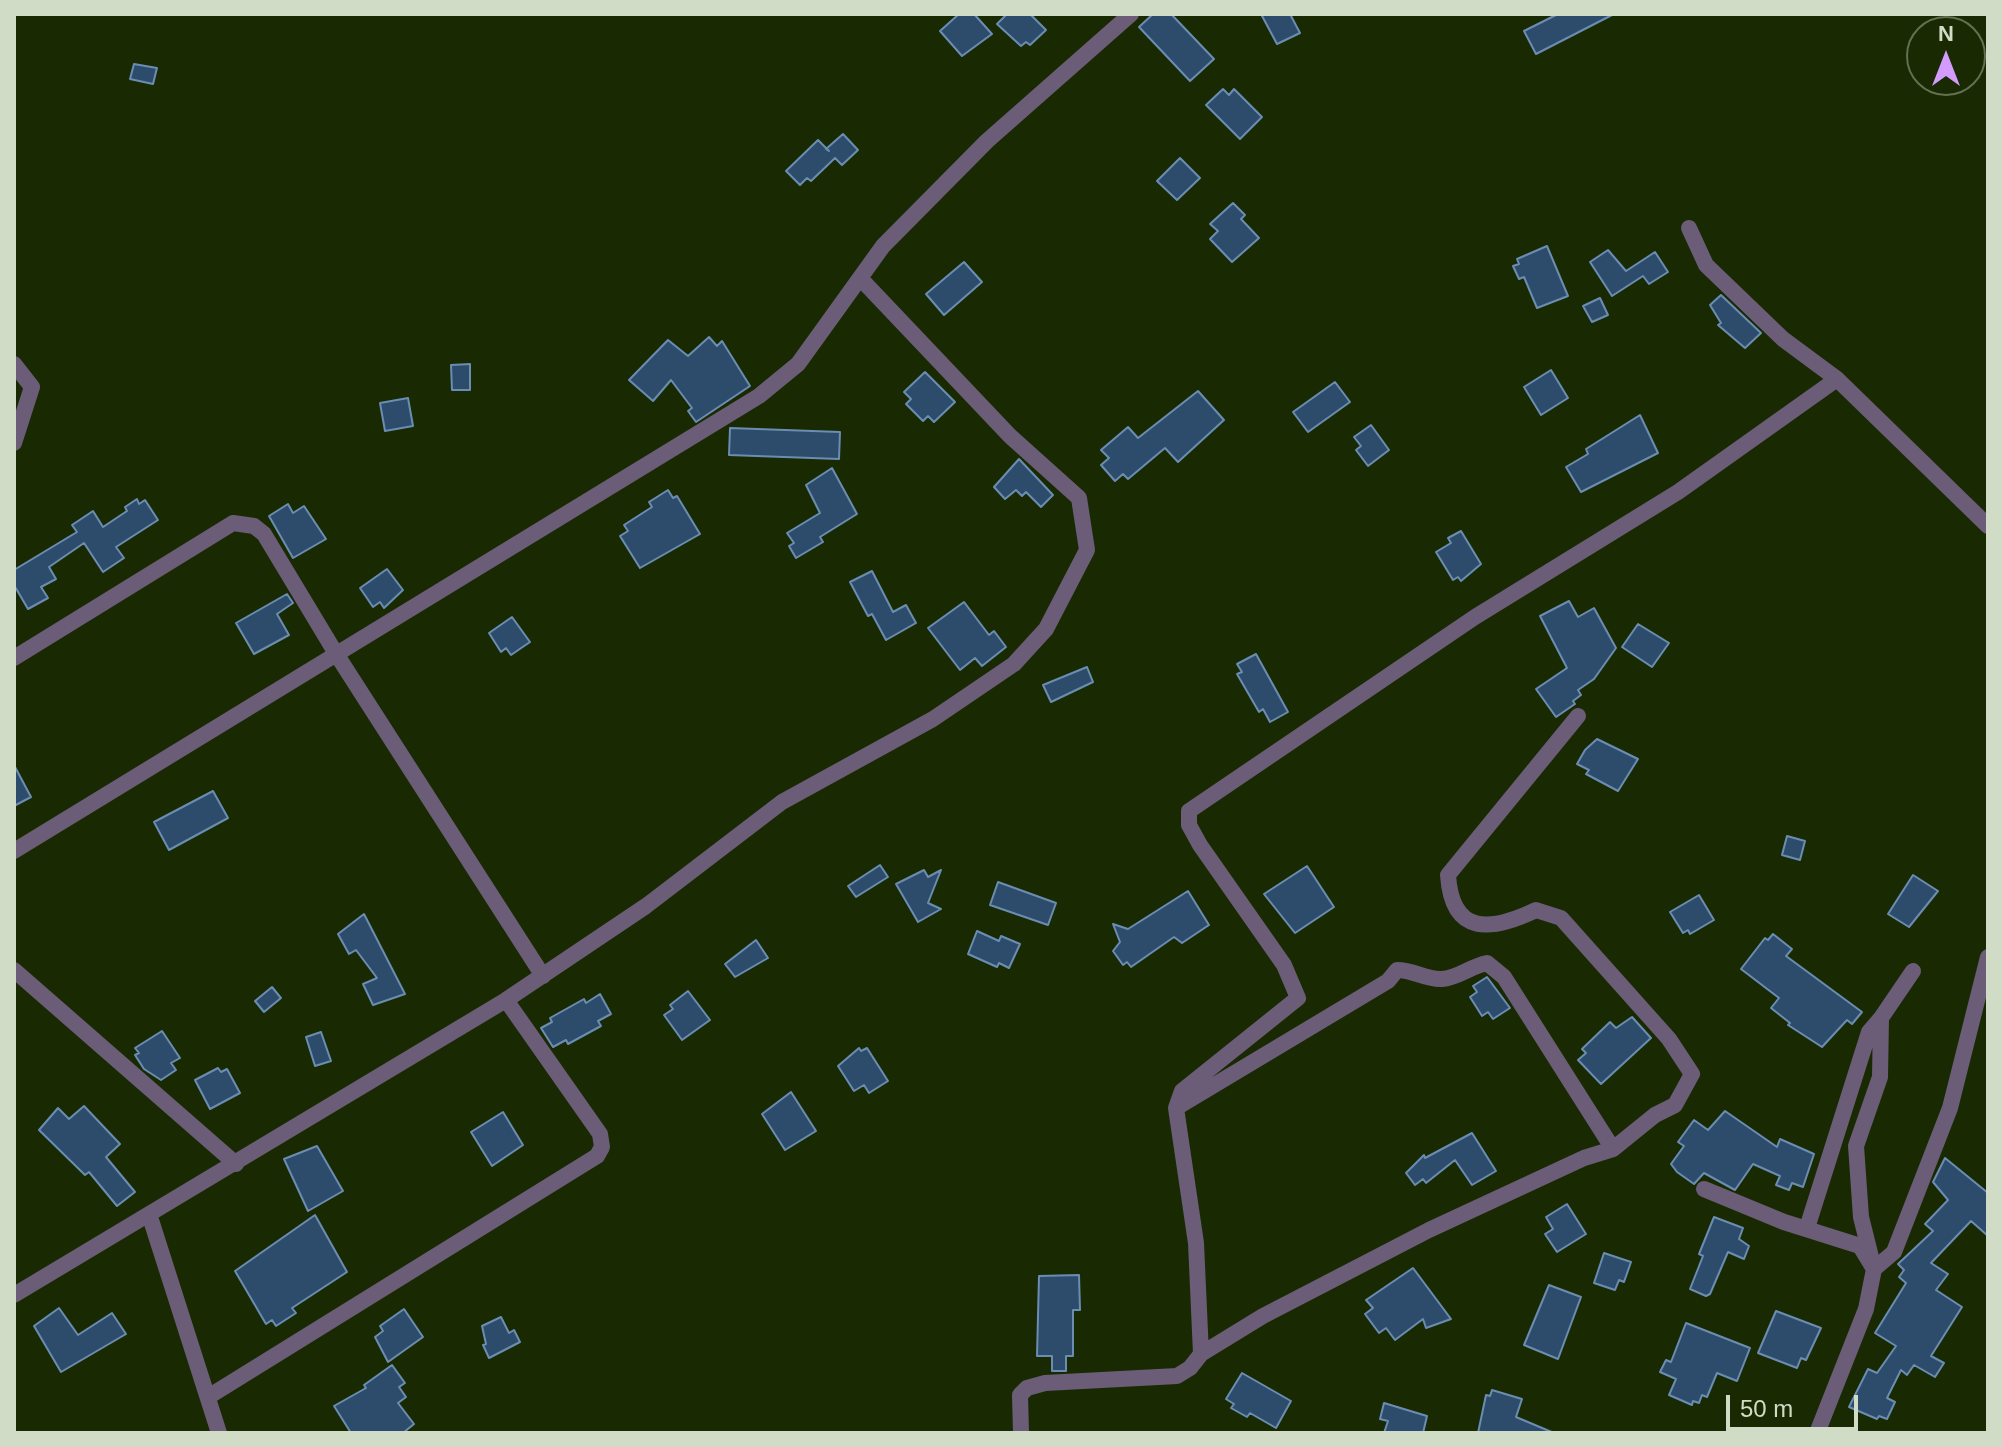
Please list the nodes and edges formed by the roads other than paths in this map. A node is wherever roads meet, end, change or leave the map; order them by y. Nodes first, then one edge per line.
1 (1131, 14) edge
2 (1689, 228) dead end
3 (860, 278) junction
4 (14, 364) edge
5 (1837, 379) junction
6 (14, 443) edge
7 (1988, 526) edge
8 (335, 652) junction
9 (14, 658) edge
10 (1578, 716) dead end
11 (14, 851) edge
12 (1988, 957) edge
13 (14, 970) edge
14 (1913, 971) dead end
15 (543, 976) junction
16 (506, 1000) junction
17 (1881, 1018) junction
18 (1176, 1108) junction
19 (1613, 1149) junction
20 (236, 1164) junction
21 (1704, 1189) dead end
22 (150, 1217) junction
23 (1807, 1228) junction
24 (1874, 1269) junction
25 (14, 1295) edge
26 (1201, 1354) junction
27 (208, 1397) junction
28 (219, 1433) edge
29 (1021, 1433) edge
30 (1817, 1433) edge

1 - 3 street
2 - 5 street
3 - 8 street
3 - 15 street
4 - 6 street
5 - 7 street
5 - 18 street
8 - 9 street
8 - 11 street
8 - 15 street
10 - 19 street
12 - 24 street
13 - 20 street
14 - 17 street
15 - 16 street
16 - 20 street
16 - 27 street
17 - 23 street
17 - 24 street
18 - 19 street
18 - 26 street
19 - 26 street
20 - 22 street
21 - 23 street
22 - 25 street
22 - 27 street
23 - 24 street
24 - 30 street
26 - 29 street
27 - 28 street

